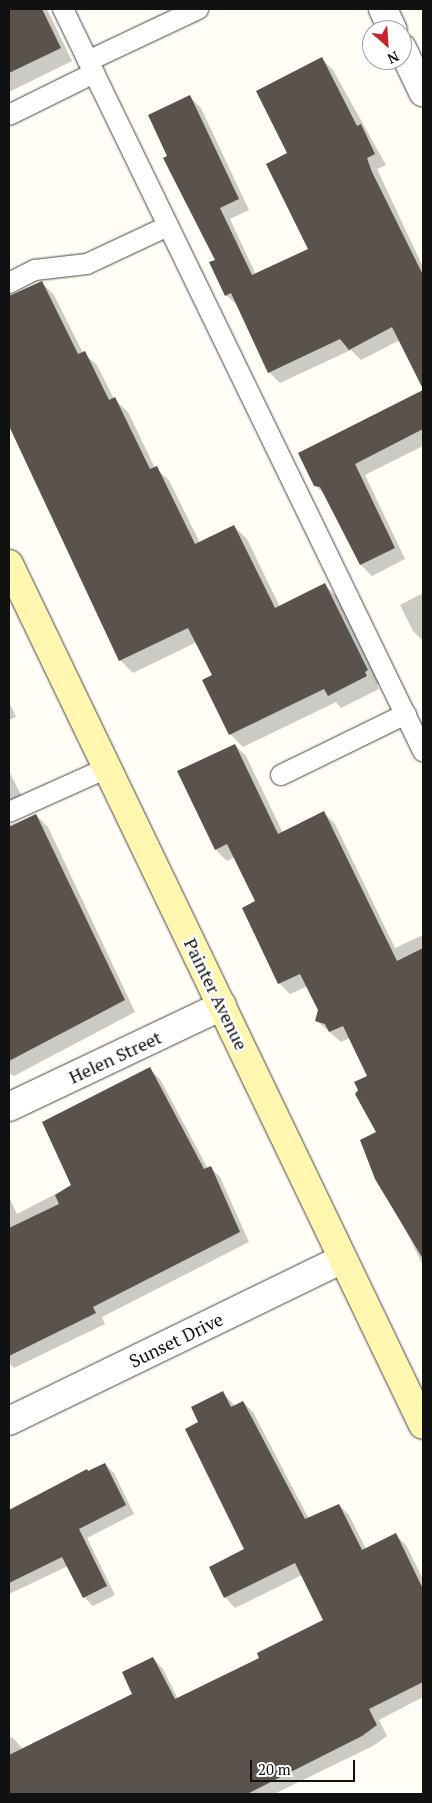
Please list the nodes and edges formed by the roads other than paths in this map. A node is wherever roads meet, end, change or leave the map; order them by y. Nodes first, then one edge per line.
1 (63, 9) edge
2 (198, 9) edge
3 (91, 67) junction
4 (412, 69) edge
5 (423, 92) edge
6 (9, 115) edge
7 (168, 226) junction
8 (9, 283) edge
9 (9, 564) edge
10 (406, 714) junction
11 (423, 751) edge
12 (107, 768) junction
13 (281, 775) dead end
14 (9, 812) edge
15 (222, 1006) junction
16 (9, 1107) edge
17 (343, 1259) junction
18 (9, 1421) edge
19 (423, 1425) edge

1 - 3 lane
2 - 3 lane
3 - 6 lane
3 - 7 lane
4 - 5 street
7 - 8 lane
7 - 10 lane
9 - 12 main road, Painter Avenue
10 - 11 lane
10 - 13 lane
12 - 14 lane
12 - 15 main road, Painter Avenue
15 - 16 street, Helen Street
15 - 17 main road, Painter Avenue
17 - 18 street, Sunset Drive
17 - 19 main road, Painter Avenue

